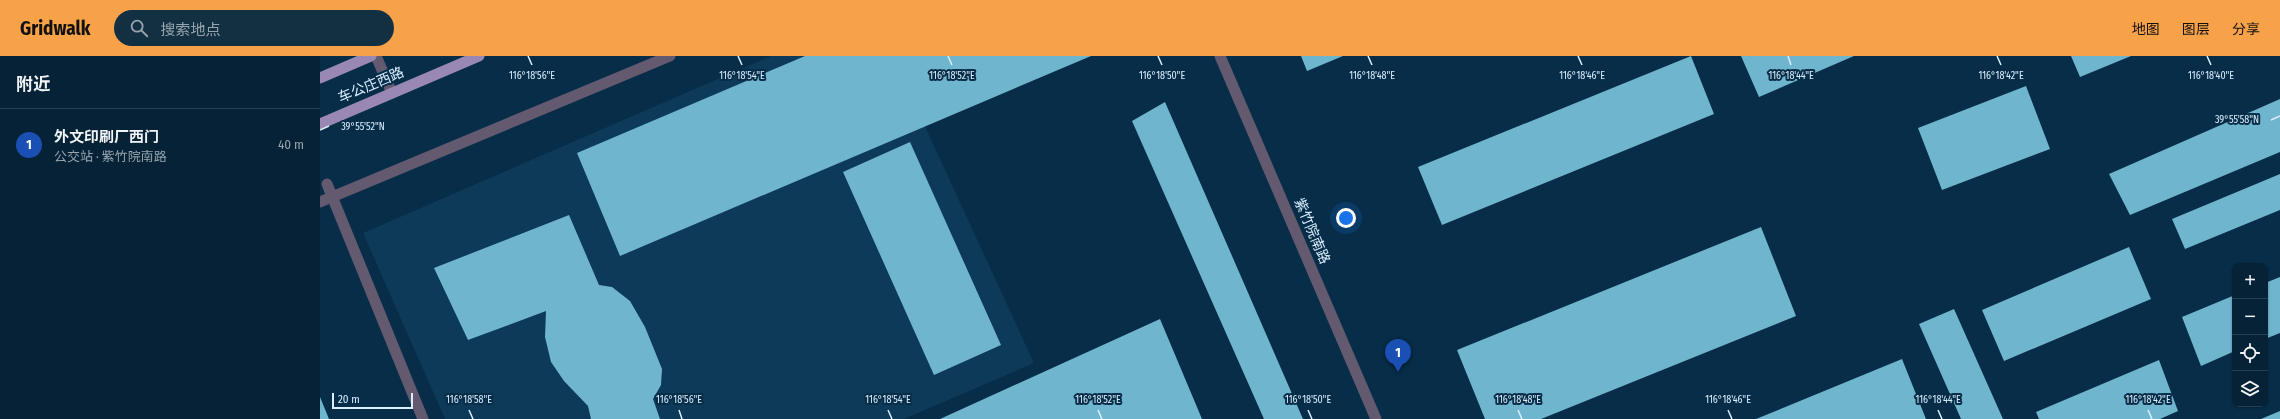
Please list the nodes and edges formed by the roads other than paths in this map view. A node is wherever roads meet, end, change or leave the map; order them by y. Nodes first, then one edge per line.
1 (371, 56) edge
2 (376, 56) edge
3 (479, 56) edge
4 (670, 56) edge
5 (1220, 56) edge
6 (320, 78) edge
7 (392, 93) junction
8 (320, 124) edge
9 (327, 184) dead end
10 (332, 197) junction
11 (320, 202) edge
12 (423, 419) edge
13 (1376, 419) edge

1 - 6 main road, 车公庄西路
2 - 7 street
3 - 7 main road, 车公庄西路
4 - 10 street
5 - 13 street, 紫竹院南路
7 - 8 main road, 车公庄西路
9 - 10 street
10 - 11 street
10 - 12 street

